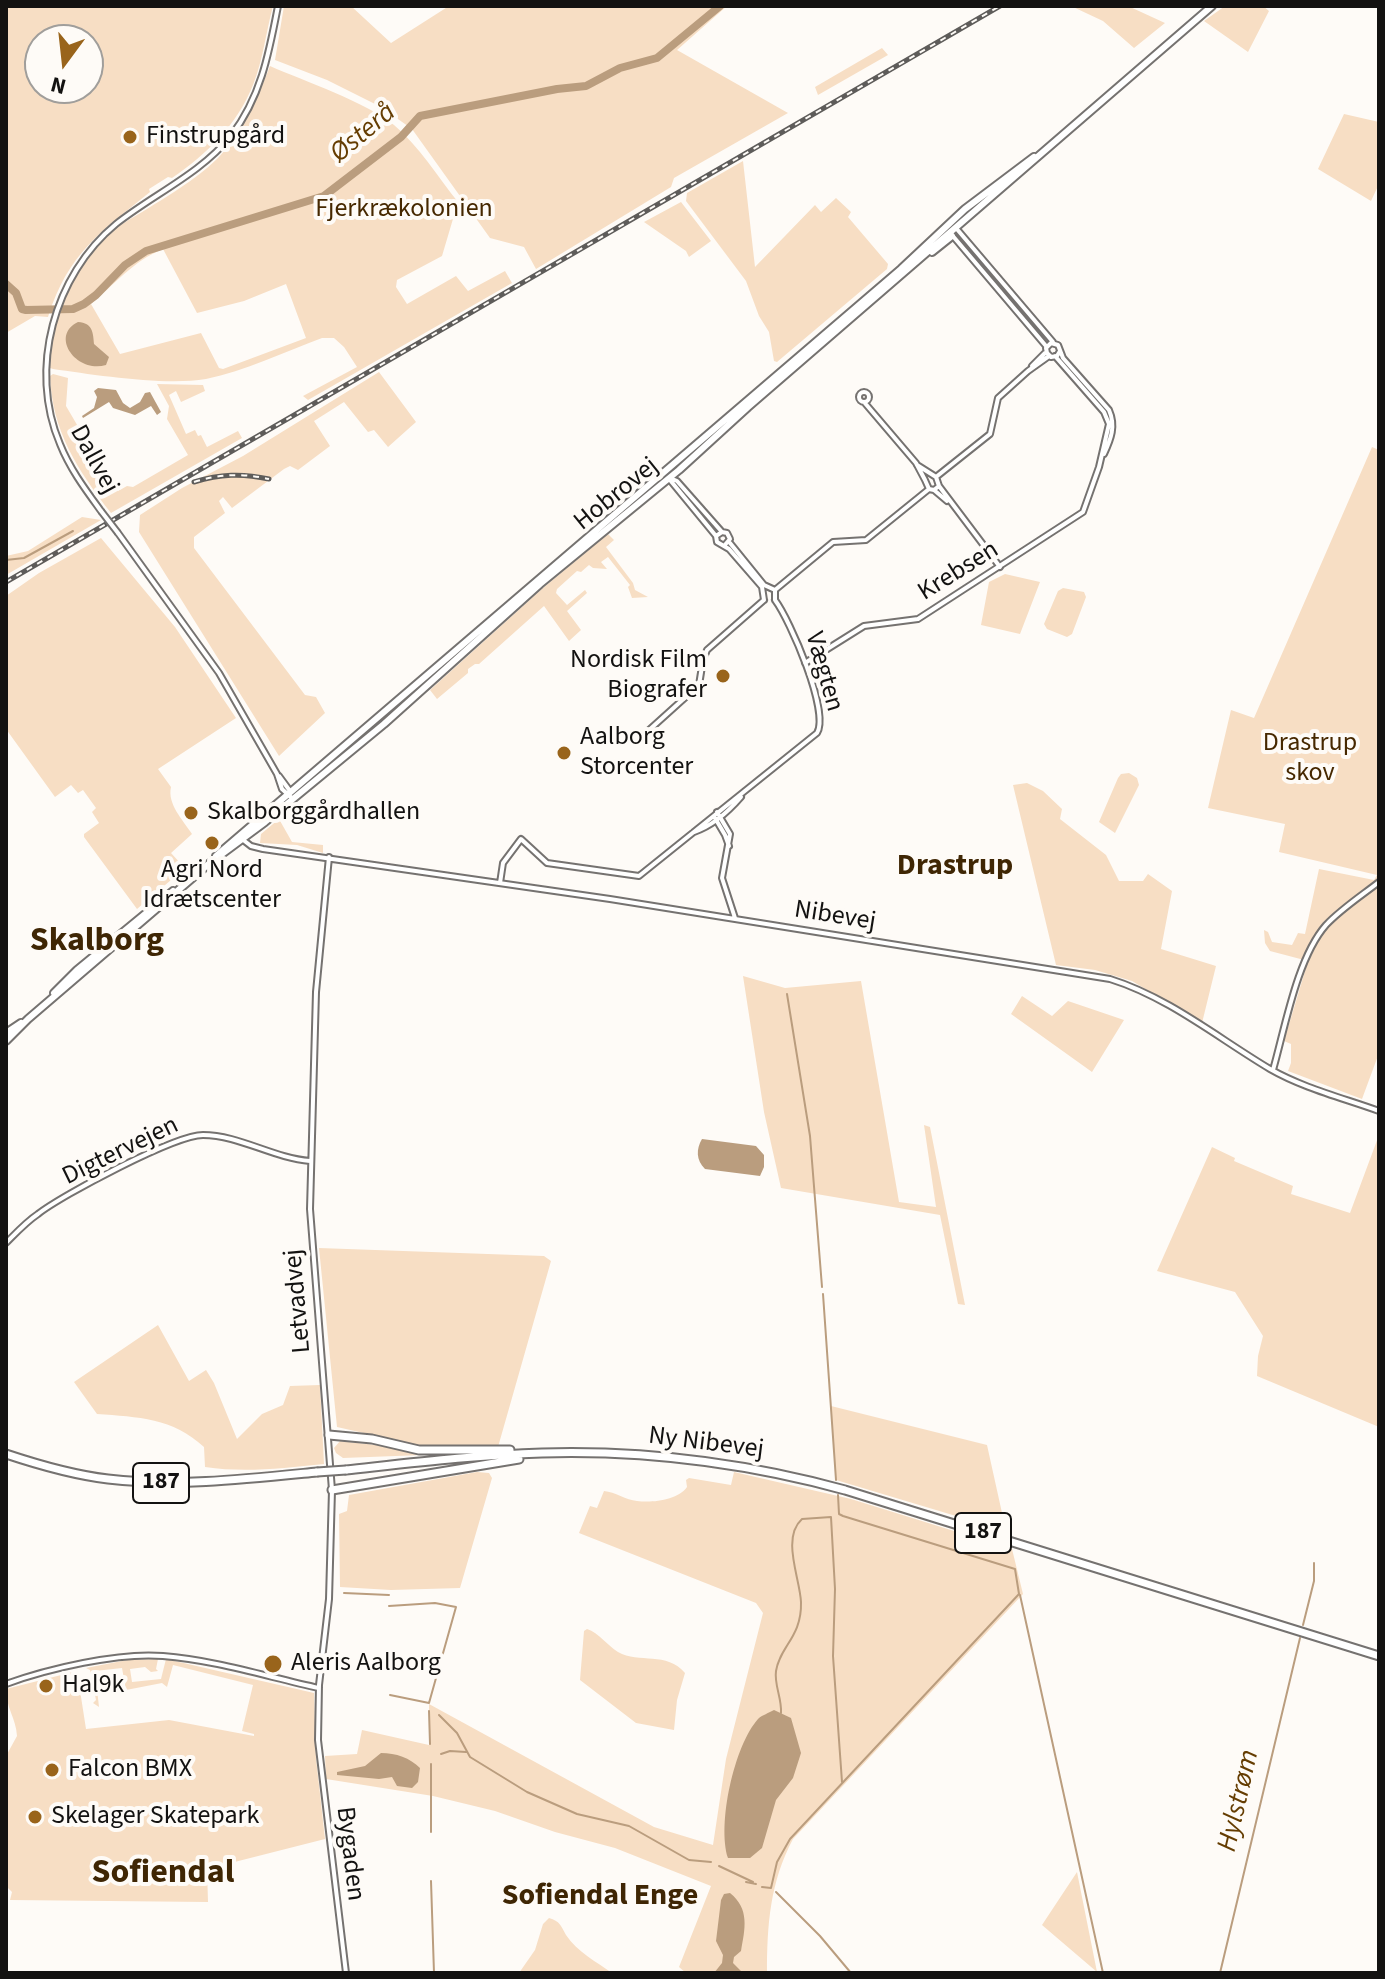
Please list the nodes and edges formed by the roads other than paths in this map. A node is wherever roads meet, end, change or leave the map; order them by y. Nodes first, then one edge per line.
1 (278, 6) edge
2 (1212, 6) edge
3 (1042, 152) junction
4 (952, 230) junction
5 (1053, 342) junction
6 (1060, 351) junction
7 (1049, 353) junction
8 (866, 401) dead end
9 (1099, 467) junction
10 (667, 474) junction
11 (932, 483) junction
12 (722, 532) junction
13 (716, 536) junction
14 (730, 541) junction
15 (724, 546) junction
16 (1000, 567) junction
17 (765, 589) junction
18 (775, 590) junction
19 (764, 600) junction
20 (775, 600) junction
21 (805, 663) junction
22 (648, 731) dead end
23 (290, 795) junction
24 (717, 816) junction
25 (242, 836) junction
26 (329, 857) junction
27 (1379, 882) edge
28 (500, 883) junction
29 (735, 920) junction
30 (28, 1019) junction
31 (6, 1033) edge
32 (6, 1041) edge
33 (1273, 1070) junction
34 (1379, 1111) edge
35 (310, 1161) junction
36 (6, 1243) edge
37 (329, 1435) junction
38 (543, 1453) junction
39 (579, 1453) junction
40 (6, 1454) edge
41 (332, 1490) junction
42 (1379, 1656) edge
43 (6, 1684) edge
44 (319, 1688) junction
45 (318, 1740) joint
46 (346, 1973) edge

1 - 23 street, Dallvej, bridge
2 - 3 main road, Hobrovej
3 - 4 main road, Hobrovej
3 - 4 main road, Hobrovej
4 - 5 street
4 - 7 street, Krebsen
4 - 10 main road, Hobrovej
4 - 10 main road, Hobrovej
5 - 6 street
5 - 7 street
6 - 7 street
6 - 9 street, Krebsen
7 - 9 street, Krebsen
7 - 11 street
8 - 11 street
9 - 16 street, Krebsen
10 - 12 street
10 - 13 street
10 - 23 main road, Hobrovej
11 - 16 street
11 - 18 street
12 - 13 street
12 - 14 street
13 - 15 street
14 - 15 street
14 - 17 street
15 - 17 street
16 - 21 street, Krebsen
17 - 18 street
17 - 19 street
18 - 20 street
19 - 20 street
19 - 22 street
20 - 21 street, Vægten
21 - 24 street, Vægten
23 - 25 main road, Hobrovej
24 - 28 street
24 - 29 street
25 - 26 street, Nibevej
25 - 30 main road, Hobrovej
26 - 28 street, Nibevej
26 - 35 street, Letvadvej
27 - 33 street
28 - 29 street, Nibevej
29 - 33 street, Nibevej
30 - 31 main road, Hobrovej
30 - 32 main road, Hobrovej
33 - 34 street, Nibevej
35 - 36 street, Digtervejen
35 - 37 street, Letvadvej
37 - 38 highway
37 - 41 street, Letvadvej
38 - 39 highway, Ny Nibevej / 187
38 - 40 highway, Ny Nibevej / 187, bridge
39 - 41 highway
39 - 42 highway, Ny Nibevej / 187
41 - 44 street, Letvadvej
43 - 44 street
44 - 45 street, Letvadvej
45 - 46 street, Bygaden

